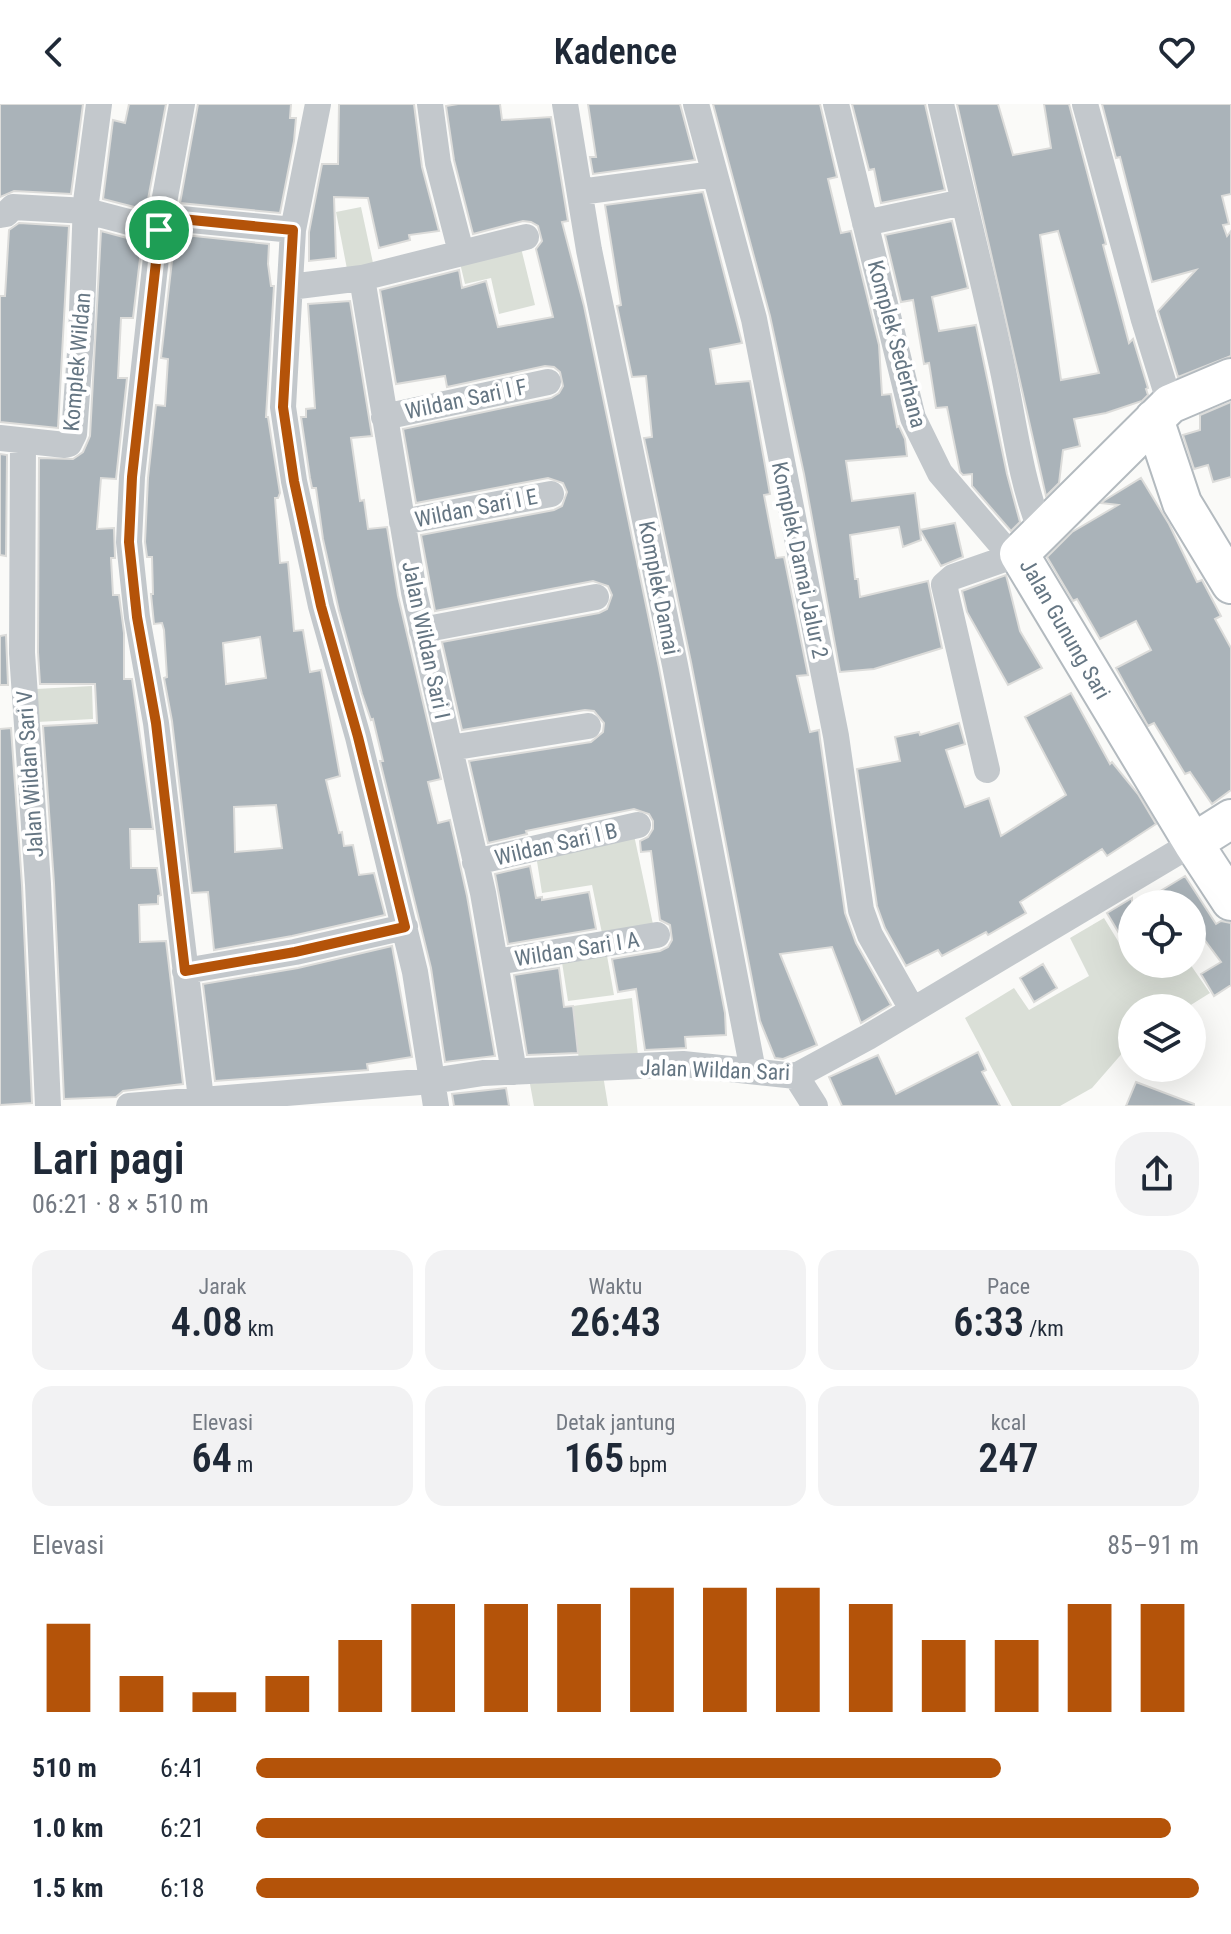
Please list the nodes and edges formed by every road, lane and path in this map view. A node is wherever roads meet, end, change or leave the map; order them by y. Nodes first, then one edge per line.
1 (99, 104) edge
2 (182, 104) edge
3 (318, 104) edge
4 (430, 104) edge
5 (565, 104) edge
6 (696, 104) edge
7 (836, 104) edge
8 (941, 104) edge
9 (1085, 104) edge
10 (714, 174) junction
11 (580, 192) junction
12 (963, 202) junction
13 (87, 211) junction
14 (0, 215) edge
15 (160, 223) junction
16 (865, 223) junction
17 (293, 230) junction
18 (526, 237) dead end
19 (461, 252) junction
20 (362, 278) junction
21 (290, 287) junction
22 (1231, 378) edge
23 (548, 382) dead end
24 (1162, 412) junction
25 (384, 417) junction
26 (12, 440) edge
27 (551, 494) dead end
28 (402, 522) junction
29 (1024, 548) junction
30 (1231, 584) edge
31 (596, 597) dead end
32 (422, 630) junction
33 (588, 726) dead end
34 (450, 748) junction
35 (987, 770) dead end
36 (1231, 819) edge
37 (638, 825) dead end
38 (1193, 843) junction
39 (475, 862) junction
40 (1231, 901) edge
41 (405, 927) junction
42 (657, 935) dead end
43 (497, 962) junction
44 (185, 971) junction
45 (912, 1009) junction
46 (753, 1071) junction
47 (514, 1072) junction
48 (796, 1076) junction
49 (434, 1094) edge
50 (201, 1099) junction
51 (296, 1100) edge
52 (48, 1106) edge
53 (129, 1106) edge
54 (815, 1106) edge

1 - 13 street, Komplek Wildan
2 - 15 street
3 - 17 street
4 - 19 street
5 - 11 street, Komplek Damai
6 - 10 street, Komplek Damai Jalur 2
7 - 16 street, Komplek Sederhana
8 - 12 street
9 - 24 street
10 - 11 street
10 - 45 street, Komplek Damai Jalur 2
11 - 46 street, Komplek Damai
12 - 16 street
12 - 29 street
13 - 14 street
13 - 15 street
13 - 26 street, Komplek Wildan
15 - 17 street
15 - 44 street
16 - 29 street, Komplek Sederhana
17 - 21 street
18 - 19 street
19 - 20 street
20 - 21 street
20 - 25 street, Jalan Wildan Sari I
21 - 41 street
22 - 24 street, Jalan Gunung Sari
23 - 25 street, Wildan Sari I F
24 - 29 street, Jalan Gunung Sari
24 - 30 street
25 - 28 street, Jalan Wildan Sari I
26 - 52 street, Jalan Wildan Sari V
27 - 28 street, Wildan Sari I E
28 - 32 street, Jalan Wildan Sari I
29 - 35 street
29 - 38 street, Jalan Gunung Sari
31 - 32 street
32 - 34 street, Jalan Wildan Sari I
33 - 34 street
34 - 39 street, Jalan Wildan Sari I
36 - 38 street
37 - 39 street, Wildan Sari I B
38 - 40 street, Jalan Gunung Sari
38 - 45 street, Jalan Wildan Sari
39 - 43 street, Jalan Wildan Sari I
41 - 44 street
41 - 49 street
42 - 43 street, Wildan Sari I A
43 - 47 street, Jalan Wildan Sari I
44 - 50 street
45 - 48 street, Jalan Wildan Sari
46 - 47 street, Jalan Wildan Sari
46 - 48 street, Jalan Wildan Sari
47 - 49 street, Jalan Wildan Sari
48 - 54 street
49 - 51 street, Jalan Wildan Sari
50 - 51 street, Jalan Wildan Sari
50 - 53 street, Jalan Wildan Sari

